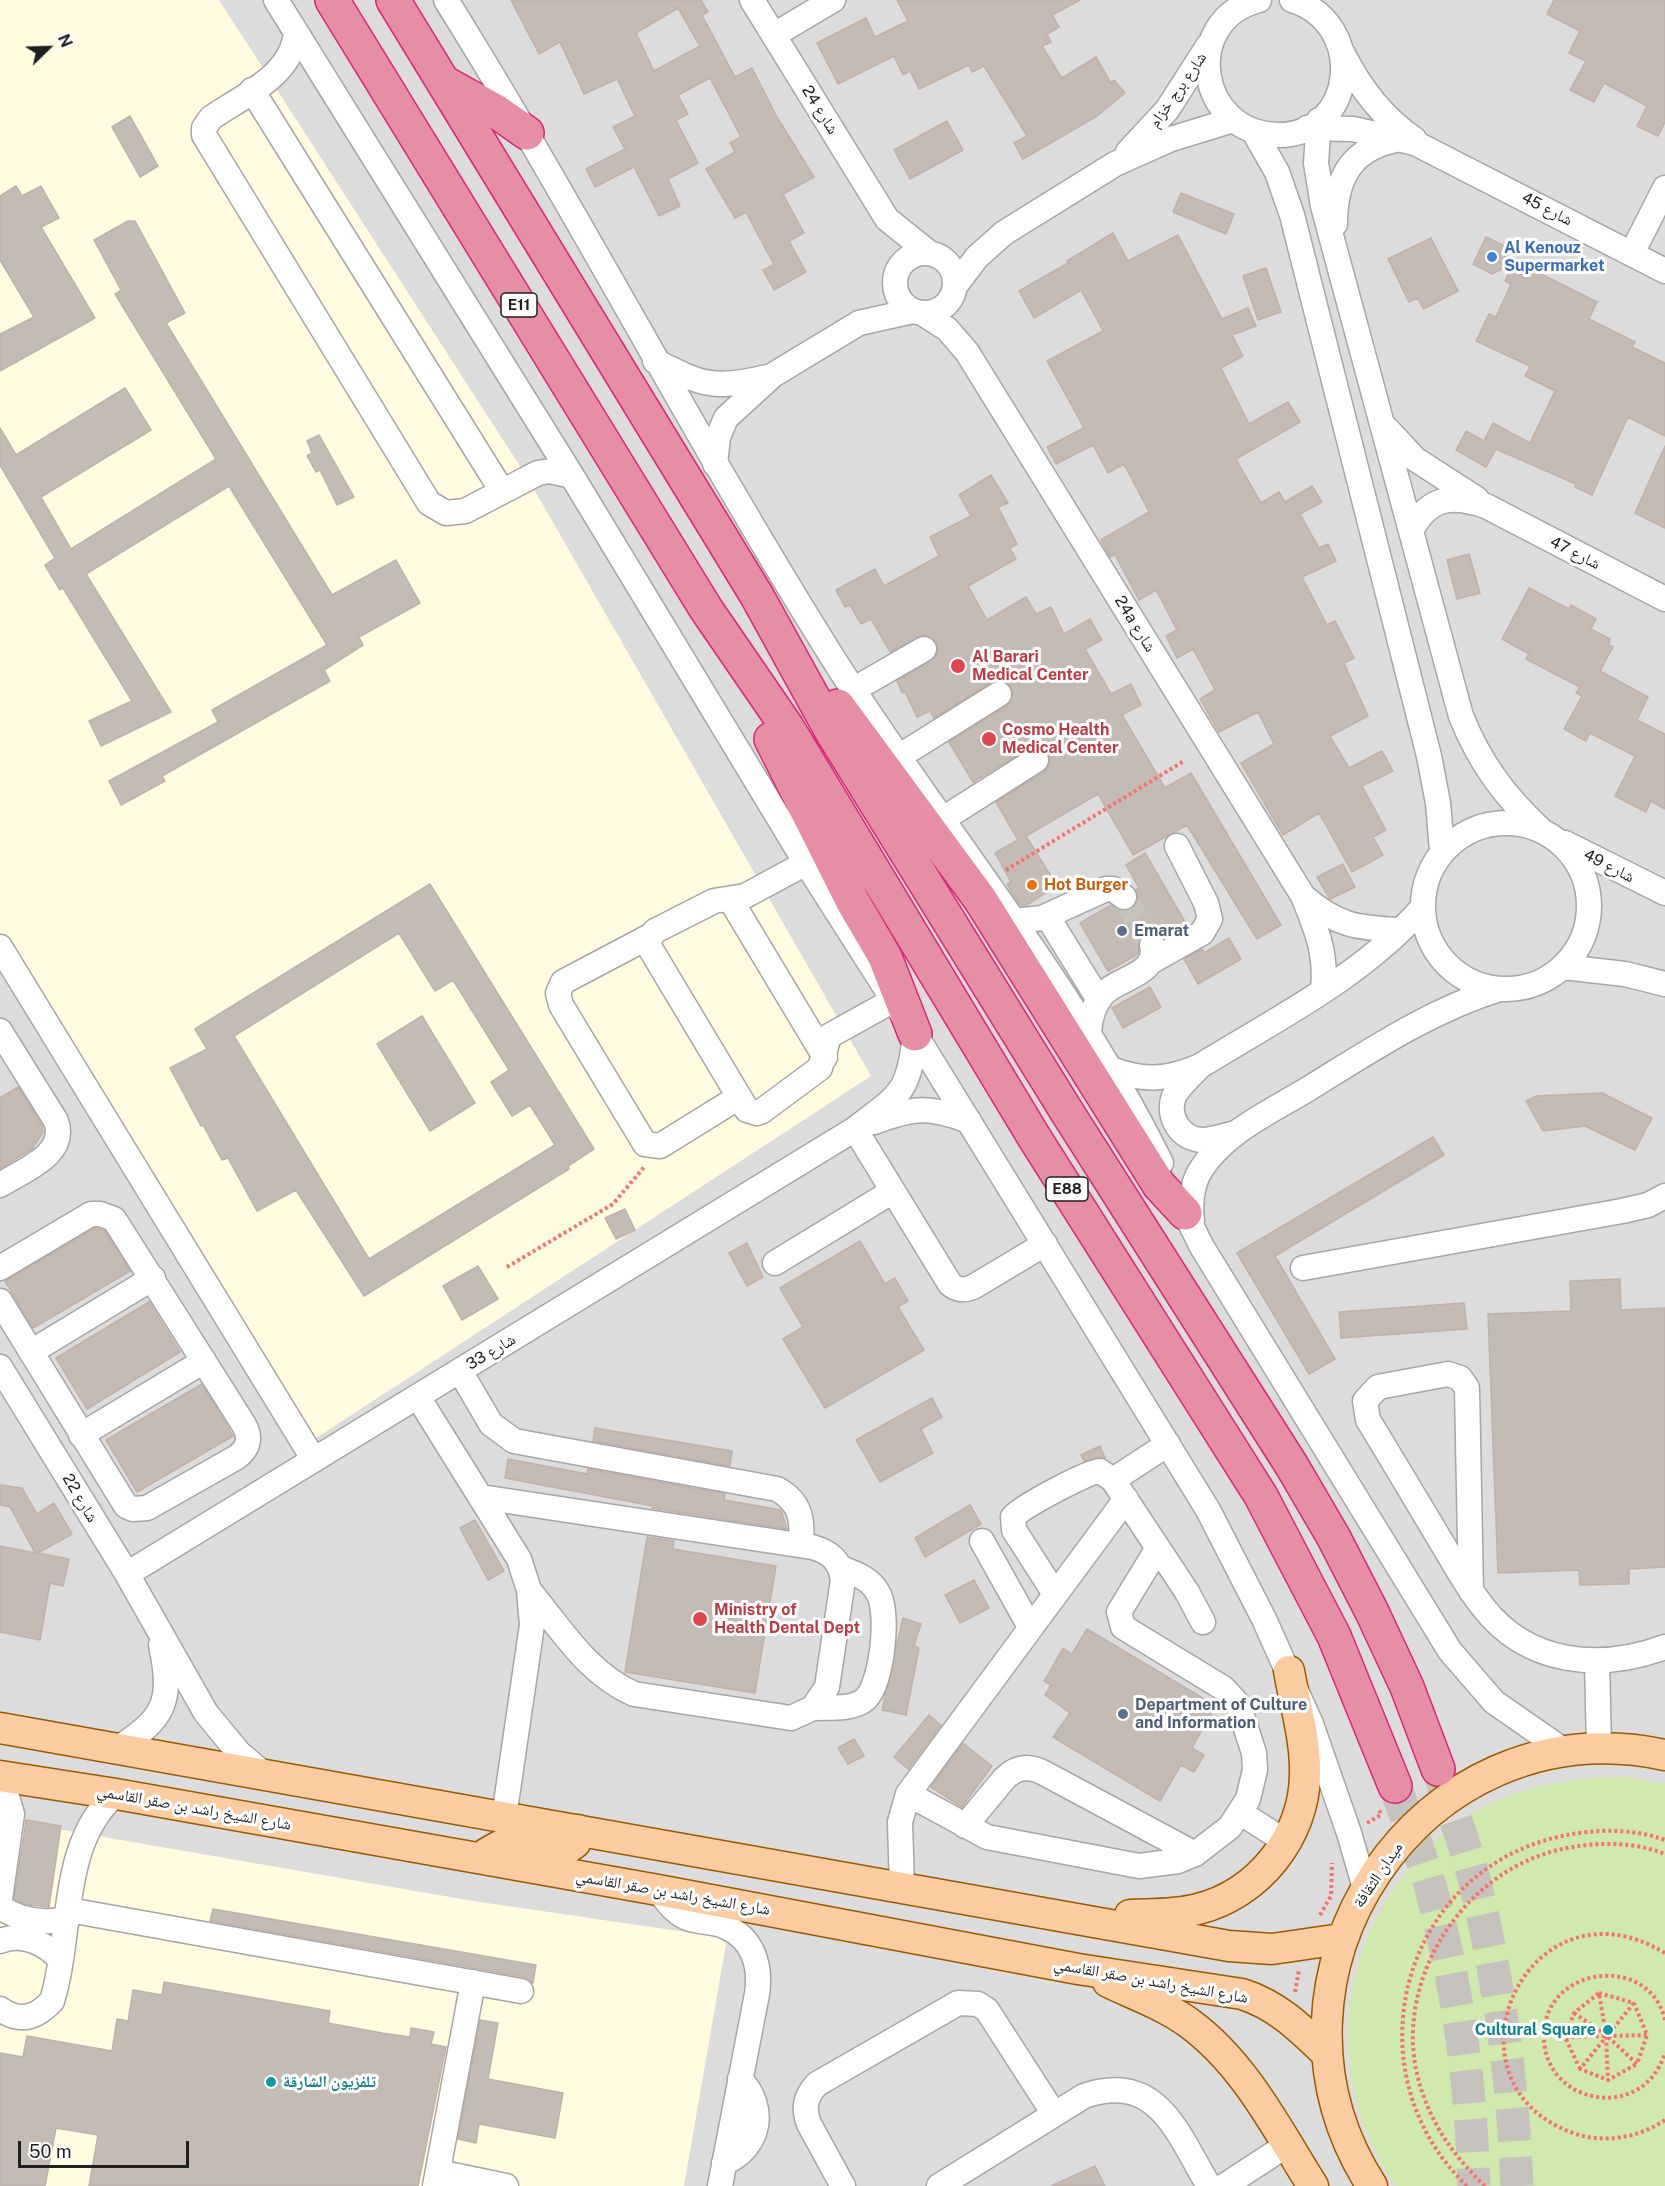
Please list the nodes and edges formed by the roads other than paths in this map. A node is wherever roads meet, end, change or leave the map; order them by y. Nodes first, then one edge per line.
1 (276, 0) edge
2 (332, 0) edge
3 (393, 0) edge
4 (446, 0) edge
5 (752, 0) edge
6 (833, 0) edge
7 (1259, 0) edge
8 (1292, 0) edge
9 (1237, 5) edge
10 (1317, 7) edge
11 (296, 32) junction
12 (774, 35) junction
13 (1213, 39) junction
14 (1343, 54) junction
15 (443, 82) junction
16 (252, 90) junction
17 (1233, 120) junction
18 (1315, 125) junction
19 (1254, 132) junction
20 (527, 134) junction
21 (1402, 138) junction
22 (1428, 148) junction
23 (1115, 164) junction
24 (1665, 188) edge
25 (888, 219) junction
26 (1004, 233) junction
27 (1335, 251) junction
28 (932, 253) junction
29 (1632, 253) junction
30 (1665, 271) edge
31 (896, 275) junction
32 (954, 290) junction
33 (917, 312) junction
34 (859, 323) junction
35 (967, 352) junction
36 (655, 360) junction
37 (772, 375) junction
38 (1383, 423) junction
39 (715, 464) junction
40 (572, 476) junction
41 (502, 491) junction
42 (1486, 506) junction
43 (1412, 529) junction
44 (757, 596) junction
45 (1665, 599) edge
46 (706, 609) junction
47 (924, 649) dead end
48 (854, 690) junction
49 (999, 694) dead end
50 (900, 756) junction
51 (1032, 756) dead end
52 (940, 814) junction
53 (1547, 833) junction
54 (1177, 846) dead end
55 (1442, 851) junction
56 (806, 862) junction
57 (1665, 893) edge
58 (1303, 896) junction
59 (1124, 897) dead end
60 (730, 899) junction
61 (1422, 908) junction
62 (1054, 913) junction
63 (1015, 921) junction
64 (1400, 930) junction
65 (652, 934) junction
66 (0, 947) edge
67 (1563, 967) junction
68 (1665, 984) edge
69 (1323, 989) junction
70 (1499, 989) junction
71 (1103, 994) junction
72 (892, 1000) junction
73 (0, 1030) edge
74 (1089, 1033) junction
75 (915, 1034) junction
76 (825, 1057) junction
77 (8, 1061) edge
78 (1200, 1066) junction
79 (1109, 1068) junction
80 (739, 1097) junction
81 (969, 1121) junction
82 (855, 1130) junction
83 (1237, 1132) junction
84 (0, 1185) edge
85 (892, 1191) junction
86 (1665, 1196) edge
87 (1189, 1221) junction
88 (1045, 1244) junction
89 (775, 1263) dead end
90 (0, 1268) edge
91 (1303, 1268) dead end
92 (153, 1278) junction
93 (0, 1301) edge
94 (31, 1352) junction
95 (204, 1361) junction
96 (460, 1371) junction
97 (4, 1381) edge
98 (418, 1397) junction
99 (81, 1435) junction
100 (1168, 1444) junction
101 (314, 1460) junction
102 (1119, 1489) junction
103 (481, 1497) junction
104 (982, 1540) dead end
105 (801, 1545) junction
106 (1158, 1548) junction
107 (841, 1568) junction
108 (127, 1574) junction
109 (530, 1590) junction
110 (1471, 1591) junction
111 (1055, 1594) junction
112 (1203, 1622) dead end
113 (1030, 1627) junction
114 (158, 1631) junction
115 (1665, 1647) edge
116 (1597, 1661) junction
117 (1289, 1671) junction
118 (813, 1708) junction
119 (0, 1728) edge
120 (1599, 1748) junction
121 (117, 1749) junction
122 (1658, 1750) edge
123 (1566, 1752) junction
124 (1438, 1769) tunnel mouth
125 (1, 1776) edge
126 (267, 1777) junction
127 (1395, 1786) tunnel mouth
128 (116, 1794) junction
129 (908, 1794) junction
130 (1241, 1813) junction
131 (504, 1817) junction
132 (965, 1826) junction
133 (578, 1830) junction
134 (1286, 1842) junction
135 (1195, 1854) junction
136 (480, 1859) junction
137 (1365, 1888) junction
138 (902, 1889) junction
139 (658, 1890) junction
140 (0, 1899) edge
141 (0, 1907) edge
142 (68, 1914) junction
143 (1082, 1918) junction
144 (1341, 1939) junction
145 (0, 1941) edge
146 (61, 1960) junction
147 (1078, 1969) junction
148 (474, 1982) junction
149 (521, 1991) dead end
150 (0, 2010) edge
151 (1327, 2054) junction
152 (1054, 2114) junction
153 (1287, 2145) junction
154 (722, 2174) edge
155 (437, 2179) edge
156 (506, 2186) edge
157 (843, 2186) edge
158 (939, 2186) edge
159 (1209, 2186) edge
160 (1224, 2186) edge
161 (1313, 2186) edge
162 (1372, 2186) edge

1 - 11 street
2 - 46 highway, E11
3 - 15 highway
4 - 20 street
5 - 12 street, شارع 24
6 - 12 street
7 - 9 street
8 - 10 street
9 - 13 street, شارع برج خزام
10 - 14 street, شارع 45
11 - 16 street
11 - 40 street
12 - 25 street, شارع 24
13 - 17 street
13 - 23 street, شارع برج خزام
14 - 18 street
14 - 22 street, شارع 45
15 - 20 highway
15 - 44 highway
16 - 41 street
16 - 41 street
17 - 19 street
17 - 23 street, شارع برج خزام
18 - 19 street, شارع 45
18 - 21 street, شارع 45
18 - 27 street
19 - 55 street
20 - 36 street
21 - 22 street, شارع 45
21 - 27 street
22 - 29 street, شارع 45
23 - 26 street, شارع برج خزام
24 - 29 street
25 - 28 street, شارع 24
25 - 31 street, شارع 24
26 - 28 street, شارع برج خزام
26 - 32 street, شارع برج خزام
27 - 38 street
28 - 31 street
28 - 32 street
29 - 30 street, شارع 45
31 - 33 street
31 - 34 street
32 - 33 street
32 - 35 street, 24a شارع
33 - 34 street
33 - 35 street, 24a شارع
34 - 37 street
35 - 58 street, 24a شارع
36 - 37 street
36 - 39 street
37 - 39 street
38 - 42 street, شارع 47
38 - 43 street
39 - 48 street
40 - 41 street
40 - 56 street
42 - 43 street, شارع 47
42 - 45 street, شارع 47
43 - 53 street
44 - 87 highway
44 - 124 highway, E88
46 - 75 highway
46 - 127 highway, E88
47 - 48 street
48 - 50 street
49 - 50 street
50 - 52 street
51 - 52 street
52 - 63 street
53 - 55 street
53 - 57 street, شارع 49
53 - 67 street
54 - 71 street
55 - 61 street
56 - 60 street
56 - 72 street
58 - 64 street, 24a شارع
58 - 69 street, 24a شارع
59 - 62 street
60 - 65 street
60 - 76 street
61 - 64 street
61 - 70 street
62 - 63 street
62 - 71 street
63 - 74 street
64 - 69 street
65 - 80 street
65 - 80 street
66 - 101 street
67 - 68 street
67 - 70 street
69 - 78 street
70 - 83 street
71 - 74 street
72 - 75 street
72 - 76 street
73 - 77 street
74 - 79 street
75 - 81 street
75 - 82 street, شارع 33
76 - 80 street
77 - 84 street
78 - 79 street
78 - 83 street
79 - 87 street
81 - 82 street, شارع 33
81 - 88 street
82 - 85 street
82 - 96 street, شارع 33
83 - 87 street
85 - 88 street
85 - 89 street
86 - 91 street
87 - 123 street
88 - 100 street
90 - 92 street
92 - 94 street
92 - 95 street
93 - 94 street
94 - 99 street
95 - 99 street
95 - 99 street
96 - 98 street, شارع 33
96 - 105 street
97 - 108 street, شارع 22
98 - 101 street, شارع 33
98 - 103 street
100 - 102 street
100 - 117 street
101 - 108 street, شارع 33
102 - 106 street
102 - 111 street
102 - 111 street
103 - 105 street
103 - 109 street
104 - 113 street
105 - 107 street
106 - 112 street
106 - 130 street
107 - 118 street
107 - 118 street
108 - 114 street, شارع 22
109 - 118 street
109 - 131 street
110 - 110 street
110 - 116 street
111 - 113 street
113 - 129 street
114 - 121 street, شارع 22
114 - 126 street, شارع 22
115 - 116 street
116 - 120 street
117 - 134 main road
117 - 137 street
119 - 121 main road
120 - 122 main road, ميدان الثقافة
120 - 123 main road, ميدان الثقافة
121 - 126 main road
123 - 137 main road, ميدان الثقافة
125 - 128 main road, شارع الشيخ راشد بن صقر القاسمي
125 - 140 street
126 - 131 main road
128 - 136 main road, شارع الشيخ راشد بن صقر القاسمي
128 - 142 street
129 - 132 street
129 - 138 street
130 - 134 street
130 - 135 street
131 - 133 main road
132 - 135 street
132 - 135 street
133 - 136 main road
133 - 138 main road
134 - 143 main road
136 - 139 main road, شارع الشيخ راشد بن صقر القاسمي
137 - 144 main road, ميدان الثقافة
138 - 143 main road
139 - 147 main road, شارع الشيخ راشد بن صقر القاسمي
139 - 154 street
141 - 142 street
142 - 146 street
142 - 148 street
143 - 144 main road
144 - 151 main road, ميدان الثقافة
145 - 146 street
146 - 150 street
147 - 151 main road, شارع الشيخ راشد بن صقر القاسمي
147 - 153 main road
148 - 149 street
148 - 155 street
151 - 162 main road, ميدان الثقافة
152 - 157 street
152 - 158 street
152 - 159 street
153 - 160 street
153 - 161 main road
155 - 156 street

